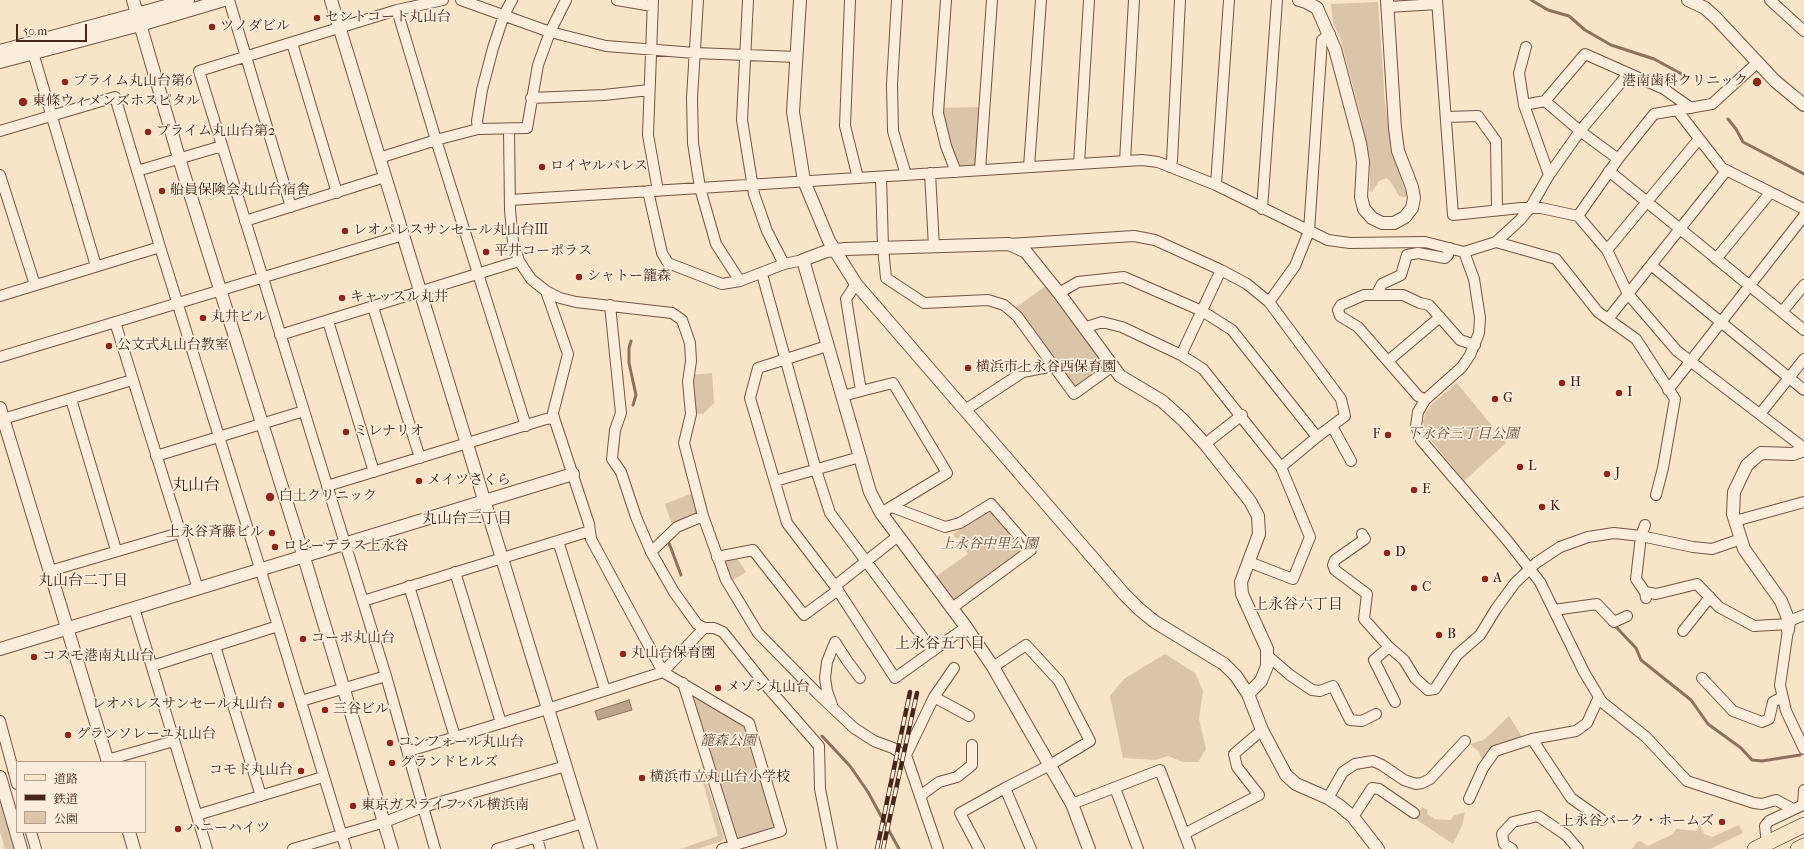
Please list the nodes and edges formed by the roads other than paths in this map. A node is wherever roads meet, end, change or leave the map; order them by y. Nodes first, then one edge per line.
1 (133, 0) edge
2 (188, 0) edge
3 (224, 0) edge
4 (229, 0) edge
5 (331, 0) edge
6 (443, 0) edge
7 (461, 0) edge
8 (512, 0) edge
9 (566, 0) edge
10 (617, 0) edge
11 (698, 0) edge
12 (748, 0) edge
13 (800, 0) edge
14 (850, 0) edge
15 (897, 0) edge
16 (946, 0) edge
17 (992, 0) edge
18 (1041, 0) edge
19 (1089, 0) edge
20 (1134, 0) edge
21 (1180, 0) edge
22 (1229, 0) edge
23 (1276, 0) edge
24 (1299, 0) edge
25 (1770, 0) edge
26 (1692, 1) edge
27 (1437, 2) edge
28 (652, 3) edge
29 (1388, 4) edge
30 (397, 10) junction
31 (137, 13) junction
32 (504, 15) junction
33 (140, 25) junction
34 (339, 27) junction
35 (1804, 31) edge
36 (550, 32) junction
37 (1330, 34) junction
38 (292, 43) junction
39 (31, 47) junction
40 (1526, 47) dead end
41 (651, 49) junction
42 (0, 51) edge
43 (695, 53) junction
44 (745, 54) junction
45 (246, 56) junction
46 (797, 57) junction
47 (0, 62) edge
48 (1757, 63) junction
49 (1628, 74) junction
50 (649, 90) junction
51 (531, 98) junction
52 (1545, 101) junction
53 (1524, 105) junction
54 (1804, 105) edge
55 (1691, 108) junction
56 (1677, 110) junction
57 (52, 116) junction
58 (1446, 117) junction
59 (478, 129) junction
60 (509, 129) junction
61 (0, 131) edge
62 (1580, 131) junction
63 (1698, 139) junction
64 (436, 140) junction
65 (222, 146) junction
66 (379, 158) junction
67 (180, 159) junction
68 (1618, 159) junction
69 (1126, 161) junction
70 (1078, 164) junction
71 (1029, 167) junction
72 (1170, 167) junction
73 (980, 170) junction
74 (137, 171) junction
75 (1609, 171) junction
76 (1726, 171) junction
77 (956, 172) junction
78 (930, 173) junction
79 (0, 175) edge
80 (906, 175) junction
81 (1549, 175) junction
82 (881, 176) junction
83 (385, 178) junction
84 (858, 178) junction
85 (804, 181) junction
86 (752, 184) junction
87 (1216, 185) junction
88 (700, 188) junction
89 (653, 191) junction
90 (337, 193) junction
91 (1770, 193) junction
92 (510, 200) junction
93 (1647, 202) junction
94 (291, 207) junction
95 (1530, 208) junction
96 (1262, 209) junction
97 (1497, 209) junction
98 (1804, 209) edge
99 (1578, 216) junction
100 (1804, 216) edge
101 (245, 221) junction
102 (1680, 229) junction
103 (1309, 231) junction
104 (403, 235) junction
105 (1496, 242) junction
106 (1009, 244) junction
107 (160, 247) junction
108 (934, 247) junction
109 (884, 248) junction
110 (1450, 248) junction
111 (834, 250) junction
112 (1607, 250) junction
113 (1464, 252) junction
114 (1716, 259) junction
115 (803, 260) junction
116 (518, 261) junction
117 (784, 264) junction
118 (1651, 265) junction
119 (96, 266) junction
120 (1221, 270) junction
121 (762, 274) junction
122 (478, 275) junction
123 (262, 278) junction
124 (740, 281) junction
125 (856, 284) junction
126 (35, 285) junction
127 (1804, 285) edge
128 (1750, 286) junction
129 (220, 291) junction
130 (546, 291) junction
131 (420, 292) junction
132 (1059, 293) junction
133 (1628, 294) junction
134 (1376, 295) junction
135 (0, 296) edge
136 (1269, 302) junction
137 (178, 303) junction
138 (610, 306) junction
139 (374, 307) junction
140 (1202, 311) junction
141 (1782, 312) junction
142 (1440, 317) junction
143 (1608, 319) junction
144 (328, 321) junction
145 (115, 322) junction
146 (1721, 322) junction
147 (1084, 328) junction
148 (1804, 330) edge
149 (280, 336) junction
150 (1475, 345) junction
151 (827, 346) junction
152 (1181, 355) junction
153 (0, 357) edge
154 (786, 359) junction
155 (1804, 360) edge
156 (1388, 361) junction
157 (1690, 361) junction
158 (1053, 366) junction
159 (1113, 366) junction
160 (1789, 378) junction
161 (132, 380) junction
162 (1668, 390) junction
163 (1804, 390) edge
164 (861, 391) junction
165 (842, 396) junction
166 (71, 399) junction
167 (1425, 400) junction
168 (965, 410) junction
169 (304, 411) junction
170 (2, 414) edge
171 (1760, 414) junction
172 (1242, 415) junction
173 (554, 418) junction
174 (261, 423) junction
175 (526, 426) junction
176 (1332, 426) junction
177 (219, 437) junction
178 (1317, 437) junction
179 (467, 443) junction
180 (1205, 444) junction
181 (1804, 449) edge
182 (156, 456) junction
183 (860, 457) junction
184 (420, 458) junction
185 (1351, 461) dead end
186 (1281, 467) junction
187 (816, 470) junction
188 (374, 472) junction
189 (573, 474) junction
190 (774, 480) junction
191 (327, 486) junction
192 (1656, 495) dead end
193 (485, 501) junction
194 (1804, 502) edge
195 (892, 507) junction
196 (881, 513) junction
197 (703, 516) junction
198 (1735, 521) junction
199 (1645, 524) dead end
200 (590, 531) junction
201 (179, 532) junction
202 (1362, 534) dead end
203 (898, 536) junction
204 (1641, 536) junction
205 (1741, 539) junction
206 (558, 541) junction
207 (345, 544) junction
208 (116, 550) junction
209 (651, 552) junction
210 (304, 556) junction
211 (717, 557) junction
212 (502, 558) junction
213 (865, 561) junction
214 (1249, 562) junction
215 (1530, 569) junction
216 (261, 570) junction
217 (50, 571) junction
218 (455, 572) junction
219 (409, 586) junction
220 (836, 588) junction
221 (198, 589) junction
222 (1710, 597) junction
223 (362, 600) junction
224 (134, 608) junction
225 (952, 608) junction
226 (1554, 610) junction
227 (1804, 615) edge
228 (1626, 616) dead end
229 (1788, 625) junction
230 (278, 626) junction
231 (966, 627) junction
232 (704, 628) junction
233 (67, 629) junction
234 (1683, 631) dead end
235 (215, 646) junction
236 (1389, 647) junction
237 (0, 649) edge
238 (932, 651) junction
239 (1268, 656) junction
240 (152, 666) junction
241 (993, 667) junction
242 (954, 668) dead end
243 (663, 672) junction
244 (386, 676) junction
245 (860, 678) dead end
246 (1702, 678) dead end
247 (683, 683) junction
248 (343, 688) junction
249 (605, 690) junction
250 (1248, 694) junction
251 (934, 697) junction
252 (1599, 697) junction
253 (1782, 697) junction
254 (301, 701) junction
255 (1395, 702) dead end
256 (833, 708) junction
257 (548, 709) junction
258 (1376, 714) dead end
259 (969, 716) dead end
260 (0, 721) edge
261 (501, 724) junction
262 (1262, 730) junction
263 (455, 737) junction
264 (1532, 738) junction
265 (174, 740) junction
266 (1465, 742) dead end
267 (972, 745) dead end
268 (1804, 749) edge
269 (409, 751) junction
270 (905, 757) junction
271 (107, 761) edge
272 (1050, 765) junction
273 (566, 766) junction
274 (0, 777) edge
275 (323, 777) junction
276 (16, 780) edge
277 (1005, 788) junction
278 (1115, 788) junction
279 (1804, 790) edge
280 (261, 796) junction
281 (920, 796) junction
282 (1328, 798) junction
283 (1469, 798) dead end
284 (1072, 804) junction
285 (423, 807) junction
286 (1793, 810) junction
287 (1414, 813) dead end
288 (197, 815) junction
289 (1353, 817) junction
290 (1602, 820) dead end
291 (385, 822) junction
292 (583, 823) junction
293 (1804, 825) edge
294 (16, 832) edge
295 (16, 833) edge
296 (31, 833) edge
297 (129, 833) edge
298 (342, 834) junction
299 (1184, 834) junction
300 (537, 838) junction
301 (1804, 846) edge
302 (734, 847) edge
303 (1764, 847) edge
304 (21, 849) edge
305 (36, 849) edge
306 (134, 849) edge
307 (207, 849) edge
308 (293, 849) edge
309 (346, 849) edge
310 (392, 849) edge
311 (435, 849) edge
312 (497, 849) edge
313 (540, 849) edge
314 (591, 849) edge
315 (722, 849) edge
316 (832, 849) edge
317 (938, 849) edge
318 (979, 849) edge
319 (1031, 849) edge
320 (1089, 849) edge
321 (1138, 849) edge
322 (1190, 849) edge
323 (1378, 849) edge
324 (1512, 849) edge
325 (1578, 849) edge
326 (1798, 849) edge

1 - 31 street
2 - 31 street
3 - 33 street
4 - 45 street
5 - 34 street
6 - 30 street
7 - 32 street
8 - 32 street
9 - 36 street
10 - 28 street
11 - 43 street
12 - 44 street
13 - 46 street
14 - 84 street
15 - 80 street
16 - 77 street
17 - 73 street
18 - 71 street
19 - 70 street
20 - 69 street
21 - 72 street
22 - 87 street
23 - 96 street
24 - 37 street
25 - 35 street
26 - 48 street
27 - 29 street
27 - 58 street
28 - 41 street
29 - 37 street
30 - 34 street
30 - 64 street
31 - 33 street
31 - 39 street
32 - 36 street
32 - 59 street
33 - 39 street
33 - 67 street
34 - 38 street
34 - 66 street
36 - 41 street
36 - 51 street
37 - 103 street
38 - 45 street
38 - 90 street
39 - 42 street
39 - 47 street
39 - 57 street
40 - 53 street
41 - 43 street
41 - 50 street
43 - 44 street
43 - 88 street
44 - 46 street
44 - 86 street
45 - 65 street
45 - 94 street
46 - 85 street
48 - 54 street
48 - 55 street
49 - 52 street
49 - 55 street
49 - 62 street
50 - 51 street
50 - 89 street
51 - 60 street
52 - 53 street
52 - 62 street
53 - 81 street
55 - 56 street
56 - 63 street
56 - 68 street
57 - 61 street
57 - 74 street
57 - 119 street
58 - 97 street
58 - 97 street
59 - 60 street
59 - 64 street
60 - 92 street
62 - 68 street
62 - 81 street
63 - 76 street
63 - 93 street
64 - 66 street
64 - 122 street
65 - 67 street
65 - 101 street
66 - 83 street
67 - 74 street
67 - 129 street
68 - 75 street
69 - 70 street
69 - 72 street
70 - 71 street
71 - 73 street
72 - 87 street
73 - 77 street
74 - 107 street
75 - 93 street
75 - 99 street
76 - 91 street
76 - 102 street
77 - 78 street
78 - 80 street
78 - 108 street
79 - 126 street
80 - 82 street
81 - 95 street
82 - 84 street
82 - 109 street
83 - 90 street
83 - 104 street
84 - 85 street
85 - 86 street
85 - 111 street
86 - 88 street
86 - 117 street
87 - 96 street
88 - 89 street
88 - 124 street
89 - 92 street
89 - 124 street
90 - 94 street
91 - 98 street
91 - 114 street
92 - 116 street
93 - 102 street
93 - 112 street
94 - 101 street
95 - 97 street
95 - 99 street
95 - 105 street
96 - 103 street
99 - 112 street
100 - 128 street
101 - 123 street
102 - 114 street
102 - 118 street
103 - 110 street
103 - 136 street
104 - 123 street
104 - 131 street
105 - 113 street
105 - 143 street
106 - 108 street
106 - 120 street
106 - 132 street
107 - 119 street
107 - 137 street
108 - 109 street
109 - 111 street
109 - 158 street
110 - 113 street
110 - 134 street
111 - 115 street
111 - 125 street
112 - 133 street
113 - 150 street
114 - 128 street
115 - 117 street
115 - 151 street
116 - 122 street
116 - 130 street
117 - 121 street
118 - 133 street
118 - 146 street
119 - 126 street
120 - 136 street
120 - 140 street
121 - 124 street
121 - 154 street
122 - 131 street
122 - 175 street
123 - 129 street
123 - 149 street
125 - 164 street
125 - 168 street
126 - 135 street
127 - 141 street
128 - 141 street
128 - 146 street
129 - 137 street
129 - 174 street
130 - 138 street
130 - 173 street
131 - 139 street
131 - 179 street
132 - 140 street
132 - 147 street
133 - 143 street
133 - 157 street
134 - 142 street
134 - 156 street
136 - 176 street
137 - 145 street
137 - 177 street
138 - 197 street
138 - 209 street
139 - 144 street
139 - 184 street
140 - 152 street
140 - 178 street
141 - 148 street
142 - 150 street
142 - 156 street
143 - 162 street
144 - 149 street
144 - 188 street
145 - 153 street
145 - 161 street
146 - 157 street
146 - 160 street
147 - 152 street
147 - 159 street
149 - 169 street
150 - 167 street
151 - 154 street
151 - 165 street
152 - 172 street
154 - 187 street
154 - 190 street
155 - 160 street
156 - 167 street
157 - 162 street
157 - 171 street
158 - 159 street
158 - 168 street
159 - 180 street
160 - 163 street
160 - 171 street
161 - 166 street
161 - 182 street
162 - 192 street
164 - 165 street
164 - 195 street
165 - 183 street
166 - 170 street
166 - 208 street
167 - 215 street
168 - 250 street
169 - 174 street
169 - 191 street
170 - 217 street
171 - 181 street
172 - 180 street
172 - 186 street
173 - 175 street
173 - 189 street
174 - 177 street
174 - 210 street
175 - 179 street
176 - 178 street
176 - 185 street
177 - 182 street
177 - 216 street
178 - 186 street
179 - 184 street
179 - 193 street
180 - 214 street
181 - 198 street
182 - 201 street
183 - 187 street
183 - 196 street
184 - 188 street
186 - 214 street
187 - 190 street
187 - 213 street
188 - 191 street
189 - 193 street
189 - 200 street
190 - 220 street
191 - 207 street
193 - 207 street
193 - 212 street
194 - 198 street
195 - 196 street
195 - 225 street
196 - 203 street
197 - 209 street
197 - 211 street
198 - 205 street
199 - 204 street
200 - 206 street
200 - 243 street
201 - 208 street
201 - 221 street
202 - 236 street
203 - 213 street
203 - 225 street
204 - 205 street
204 - 215 street
204 - 222 street
205 - 229 street
206 - 212 street
206 - 249 street
207 - 210 street
207 - 223 street
208 - 217 street
209 - 232 street
210 - 216 street
210 - 248 street
211 - 220 street
211 - 256 street
212 - 218 street
212 - 257 street
213 - 220 street
213 - 238 street
214 - 239 street
215 - 226 street
215 - 236 street
216 - 221 street
216 - 230 street
217 - 233 street
218 - 219 street
218 - 261 street
219 - 223 street
219 - 263 street
220 - 238 street
221 - 224 street
222 - 229 street
222 - 234 street
223 - 244 street
224 - 233 street
224 - 240 street
225 - 231 street
226 - 228 street
226 - 252 street
227 - 229 street
229 - 253 street
230 - 235 street
230 - 254 street
231 - 238 street
231 - 241 street
232 - 243 street
232 - 316 street
233 - 237 street
233 - 271 street
235 - 240 street
235 - 280 street
236 - 255 street
239 - 250 street
239 - 258 street
240 - 265 street
241 - 272 street
241 - 272 street
242 - 251 street
243 - 247 street
243 - 249 street
244 - 248 street
244 - 269 street
245 - 256 street
246 - 253 street
247 - 302 street
247 - 302 street
248 - 254 street
248 - 291 street
249 - 257 street
250 - 262 street
251 - 259 street
251 - 270 street
252 - 264 street
252 - 286 street
253 - 268 street
254 - 275 street
256 - 270 street
257 - 261 street
257 - 273 street
260 - 276 street
261 - 263 street
262 - 282 street
262 - 299 street
263 - 269 street
264 - 283 street
264 - 290 street
265 - 271 street
265 - 288 street
266 - 282 street
267 - 281 street
269 - 285 street
270 - 281 street
272 - 277 street
272 - 284 street
273 - 285 street
273 - 292 street
274 - 294 street
275 - 280 street
275 - 298 street
277 - 318 street
277 - 319 street
278 - 284 street
278 - 299 street
278 - 321 street
279 - 286 street
280 - 288 street
281 - 317 street
282 - 289 street
284 - 320 street
285 - 291 street
285 - 311 street
286 - 303 street
287 - 289 street
288 - 307 street
289 - 323 street
291 - 298 street
291 - 310 street
292 - 300 street
292 - 314 street
293 - 303 main road
295 - 304 street
296 - 305 street
297 - 306 street
298 - 308 street
298 - 309 street
299 - 322 street
300 - 312 street
300 - 313 street
301 - 326 main road
302 - 315 street
324 - 325 street

